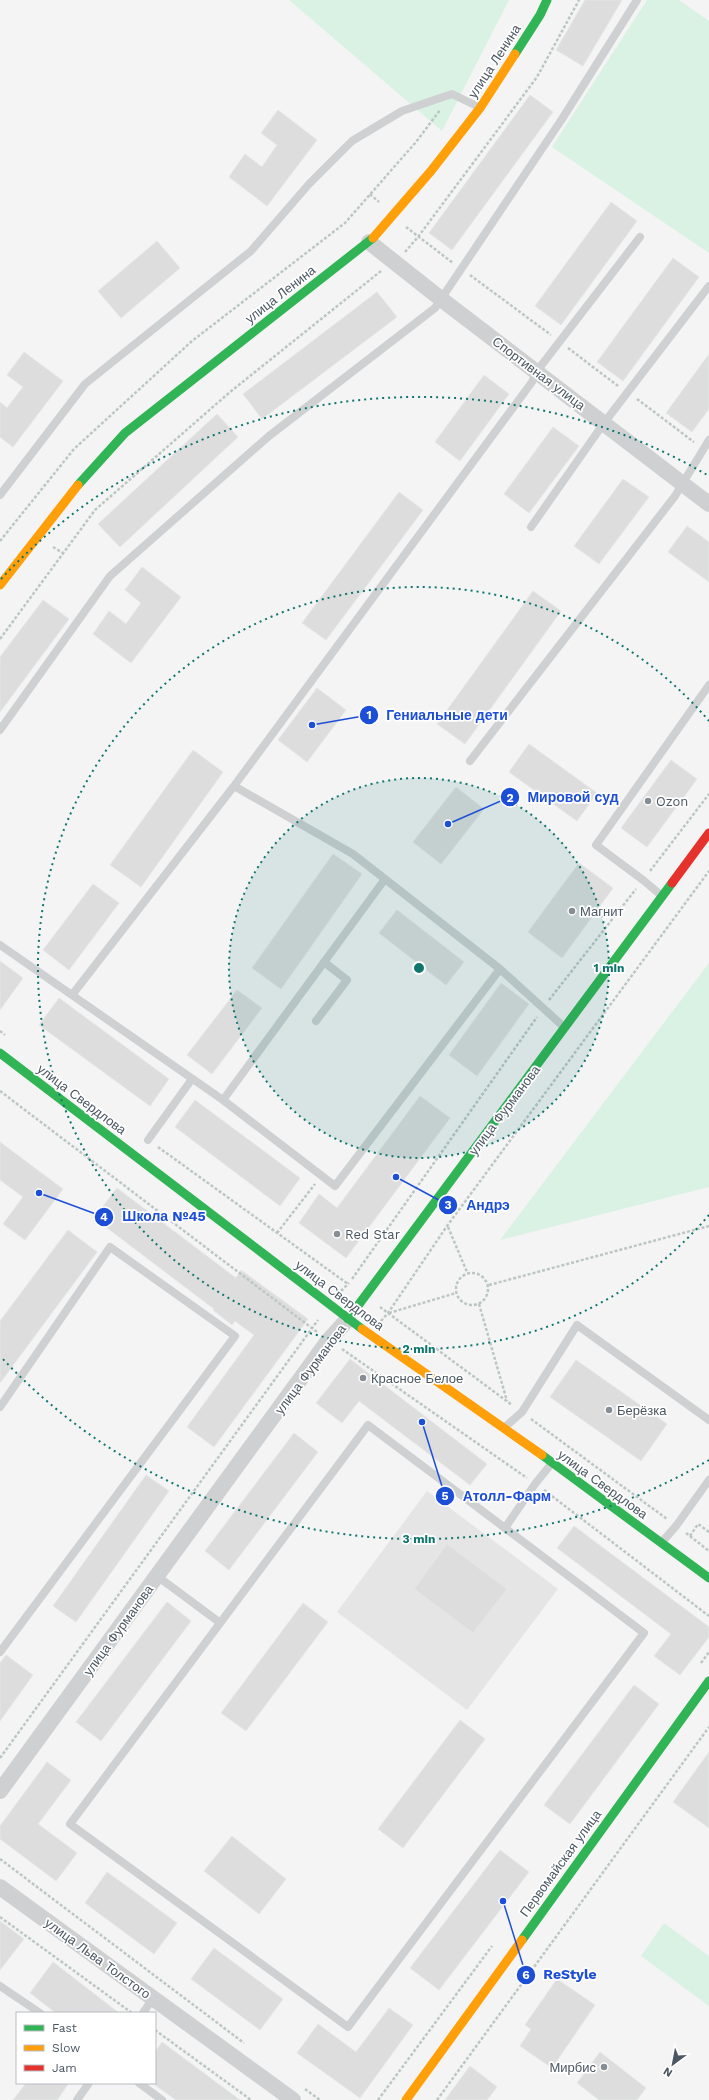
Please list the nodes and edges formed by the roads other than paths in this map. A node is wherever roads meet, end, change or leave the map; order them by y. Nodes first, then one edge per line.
1 (547, 0) edge
2 (636, 0) edge
3 (480, 108) junction
4 (640, 237) dead end
5 (369, 242) junction
6 (709, 286) edge
7 (441, 299) junction
8 (537, 371) junction
9 (604, 423) junction
10 (709, 440) edge
11 (681, 483) junction
12 (0, 495) edge
13 (709, 504) edge
14 (531, 527) dead end
15 (2, 579) edge
16 (709, 685) edge
17 (0, 730) edge
18 (470, 761) dead end
19 (234, 786) junction
20 (709, 833) edge
21 (385, 879) junction
22 (662, 897) junction
23 (0, 945) edge
24 (324, 962) junction
25 (500, 969) junction
26 (72, 995) junction
27 (316, 1021) dead end
28 (565, 1028) junction
29 (0, 1053) edge
30 (192, 1079) junction
31 (223, 1100) junction
32 (148, 1140) road end
33 (348, 1319) junction
34 (0, 1406) edge
35 (709, 1420) edge
36 (505, 1428) junction
37 (553, 1463) junction
38 (709, 1480) edge
39 (505, 1528) junction
40 (661, 1543) junction
41 (158, 1576) junction
42 (709, 1578) edge
43 (219, 1622) junction
44 (0, 1652) edge
45 (709, 1681) edge
46 (0, 1791) edge
47 (0, 1887) edge
48 (0, 1986) edge
49 (153, 1998) junction
50 (39, 2012) edge
51 (144, 2012) edge
52 (88, 2084) edge
53 (141, 2084) edge
54 (77, 2100) edge
55 (162, 2100) edge
56 (293, 2100) edge
57 (406, 2100) edge

1 - 3 main road, улица Ленина
2 - 7 lane
3 - 5 main road, улица Ленина
3 - 12 lane
4 - 8 lane
5 - 7 street, Спортивная улица
5 - 15 main road, улица Ленина
6 - 9 lane
7 - 8 street, Спортивная улица
7 - 17 lane
8 - 9 street, Спортивная улица
8 - 19 lane
9 - 11 street, Спортивная улица
9 - 14 lane
10 - 11 lane
11 - 13 street, Спортивная улица
11 - 18 lane
16 - 22 lane
19 - 21 lane
19 - 26 lane
20 - 22 main road, улица Фурманова
21 - 24 lane
21 - 25 lane
22 - 28 main road, улица Фурманова
23 - 26 lane
24 - 27 lane
24 - 31 lane
25 - 28 lane
25 - 31 lane
26 - 30 lane
28 - 33 main road, улица Фурманова
29 - 33 main road, улица Свердлова
30 - 31 lane
30 - 32 lane
33 - 36 main road, улица Свердлова
33 - 41 street, улица Фурманова
34 - 44 lane
35 - 36 lane
36 - 37 main road, улица Свердлова
37 - 39 lane
37 - 40 main road, улица Свердлова
38 - 40 lane
39 - 43 lane
39 - 43 lane
40 - 42 main road, улица Свердлова
41 - 43 lane
41 - 46 street, улица Фурманова
45 - 57 main road, Первомайская улица
47 - 49 street, улица Льва Толстого
48 - 50 lane
49 - 51 lane
49 - 56 street, улица Льва Толстого
52 - 54 lane
53 - 55 lane

